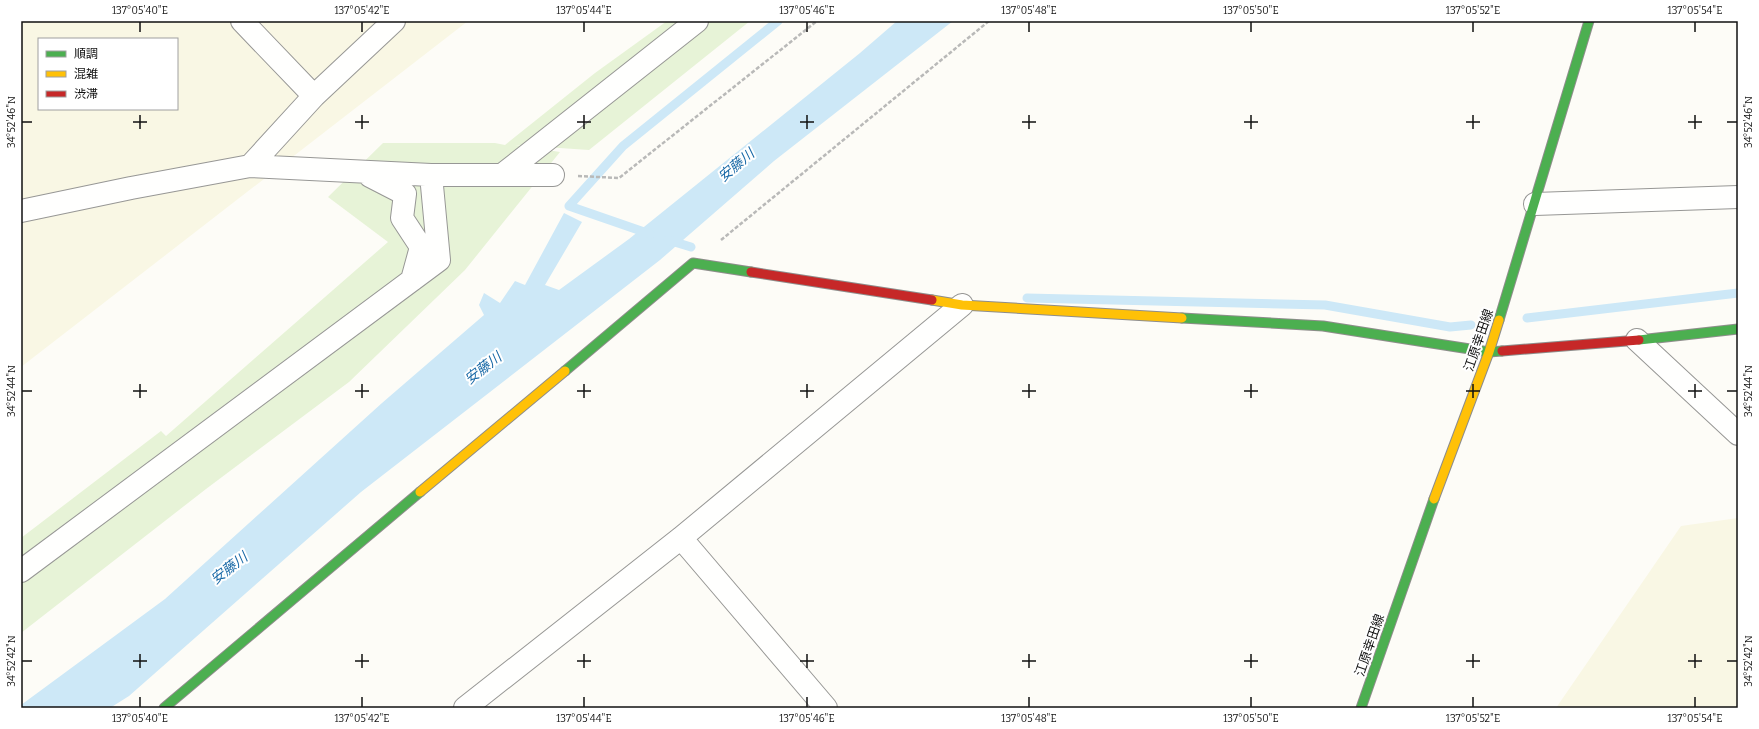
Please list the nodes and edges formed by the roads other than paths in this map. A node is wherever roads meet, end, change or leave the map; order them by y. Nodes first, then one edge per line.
1 (242, 21) edge
2 (394, 21) edge
3 (697, 21) edge
4 (1589, 21) edge
5 (314, 96) junction
6 (250, 166) junction
7 (363, 172) junction
8 (431, 175) junction
9 (502, 175) junction
10 (553, 175) road end
11 (1738, 197) edge
12 (1535, 204) junction
13 (21, 211) edge
14 (412, 280) junction
15 (962, 305) junction
16 (1738, 329) edge
17 (1637, 340) junction
18 (1489, 352) junction
19 (1738, 434) edge
20 (680, 538) junction
21 (21, 571) edge
22 (164, 708) edge
23 (465, 708) edge
24 (826, 708) edge
25 (1361, 708) edge

1 - 5 street
2 - 5 street
3 - 9 street
4 - 12 street, 江原幸田線
5 - 6 street
6 - 7 street
6 - 13 street
7 - 8 street
7 - 14 street
8 - 9 street
8 - 14 street
9 - 10 street
11 - 12 street
12 - 18 street, 江原幸田線
14 - 21 street
15 - 18 street
15 - 20 street
15 - 22 street
16 - 17 street
17 - 18 street
17 - 19 street
18 - 25 street, 江原幸田線
20 - 23 street
20 - 24 street

